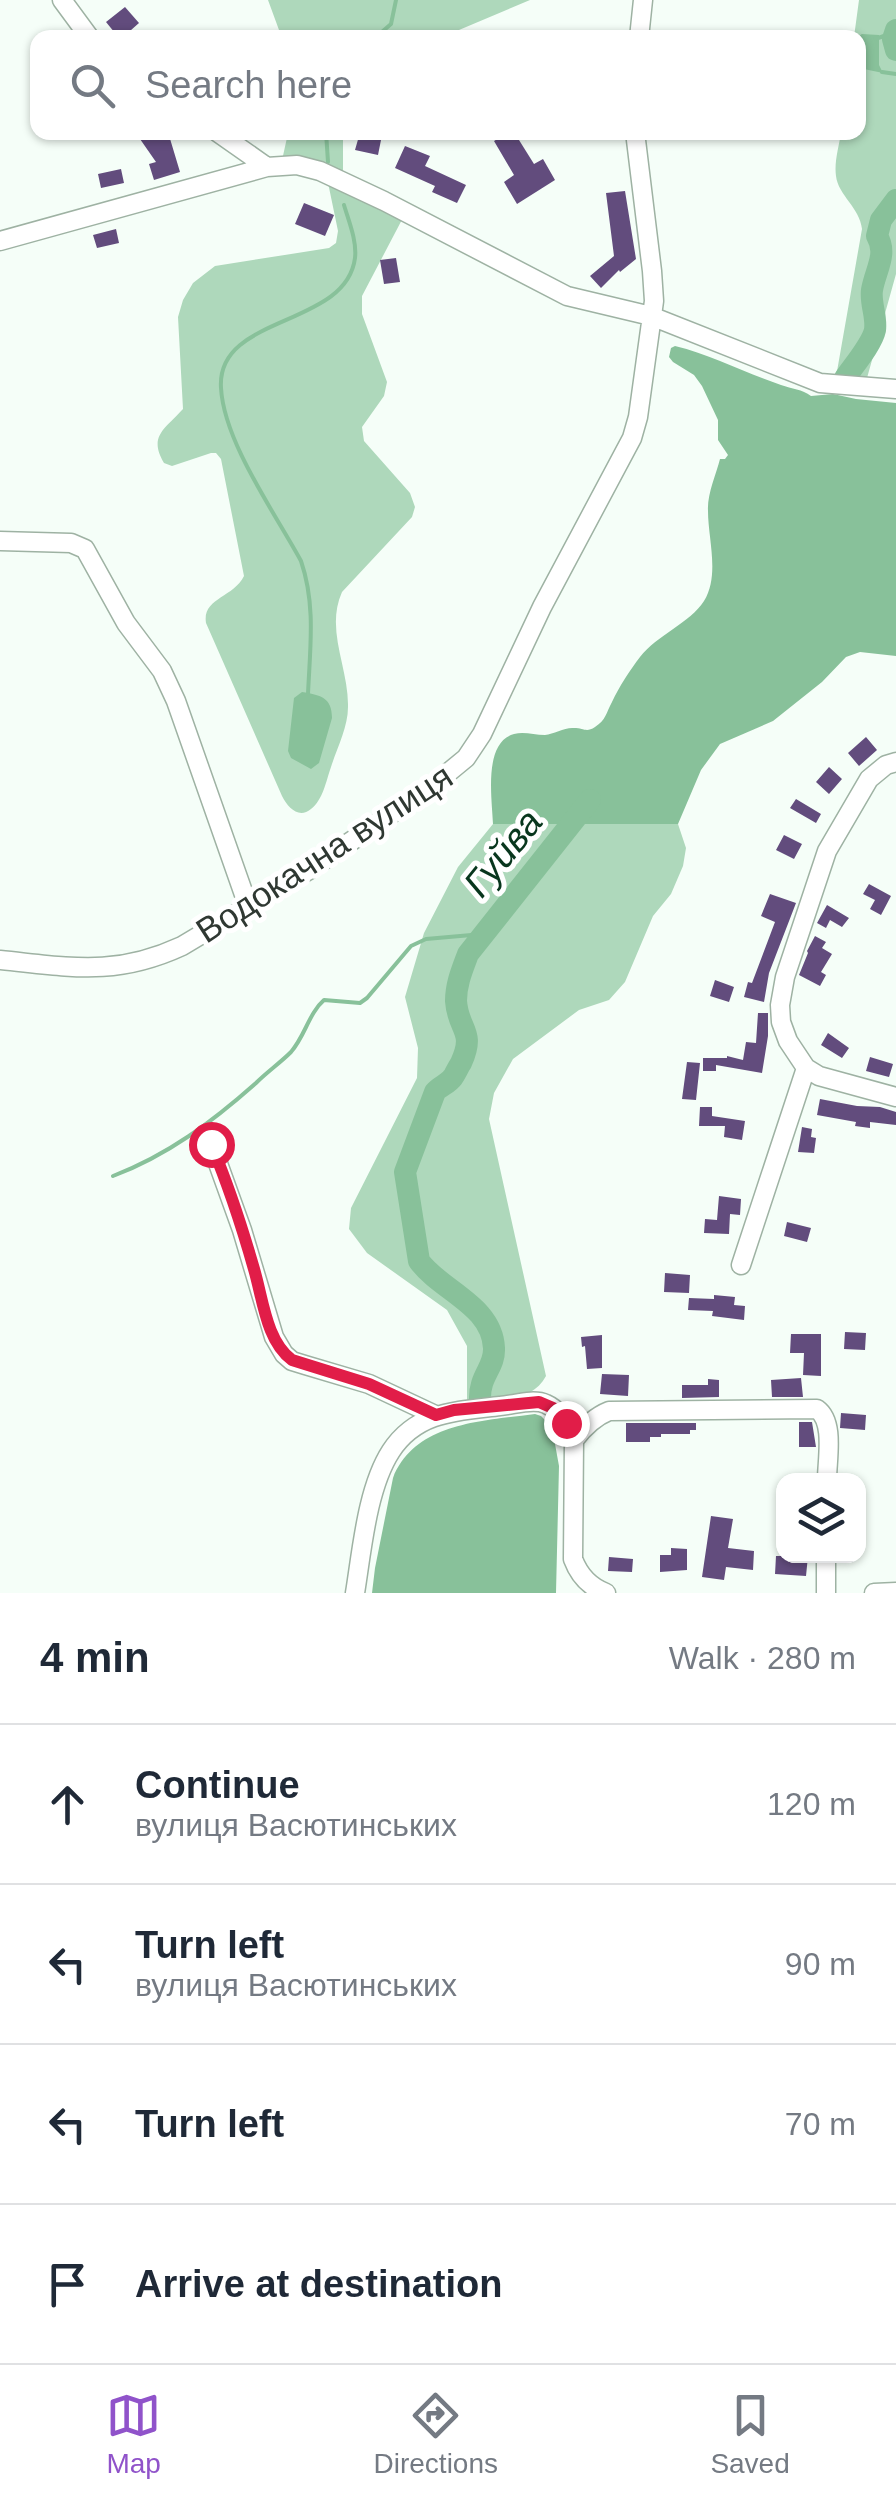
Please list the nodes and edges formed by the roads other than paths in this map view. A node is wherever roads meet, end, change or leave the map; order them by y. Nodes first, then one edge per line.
1 (62, 0) edge
2 (643, 0) edge
3 (84, 30) edge
4 (640, 30) edge
5 (228, 140) edge
6 (635, 140) edge
7 (267, 167) junction
8 (0, 241) edge
9 (651, 316) junction
10 (896, 389) edge
11 (0, 541) edge
12 (896, 762) edge
13 (248, 906) junction
14 (0, 960) edge
15 (806, 1068) junction
16 (896, 1097) edge
17 (211, 1144) dead end
18 (741, 1265) dead end
19 (436, 1415) junction
20 (574, 1440) junction
21 (827, 1473) edge
22 (826, 1563) edge
23 (598, 1591) edge
24 (896, 1592) edge
25 (355, 1593) edge
26 (826, 1593) edge
27 (874, 1593) edge

1 - 3 street
2 - 4 street
5 - 7 street
6 - 9 street, Водокачна вулиця
7 - 8 street
7 - 9 street
9 - 10 street
9 - 13 street, Водокачна вулиця
11 - 13 street
12 - 15 street
13 - 14 street, Водокачна вулиця
15 - 16 street
15 - 18 street
17 - 19 street
19 - 20 street
19 - 25 street
20 - 21 street
20 - 23 street
22 - 26 street
24 - 27 street

